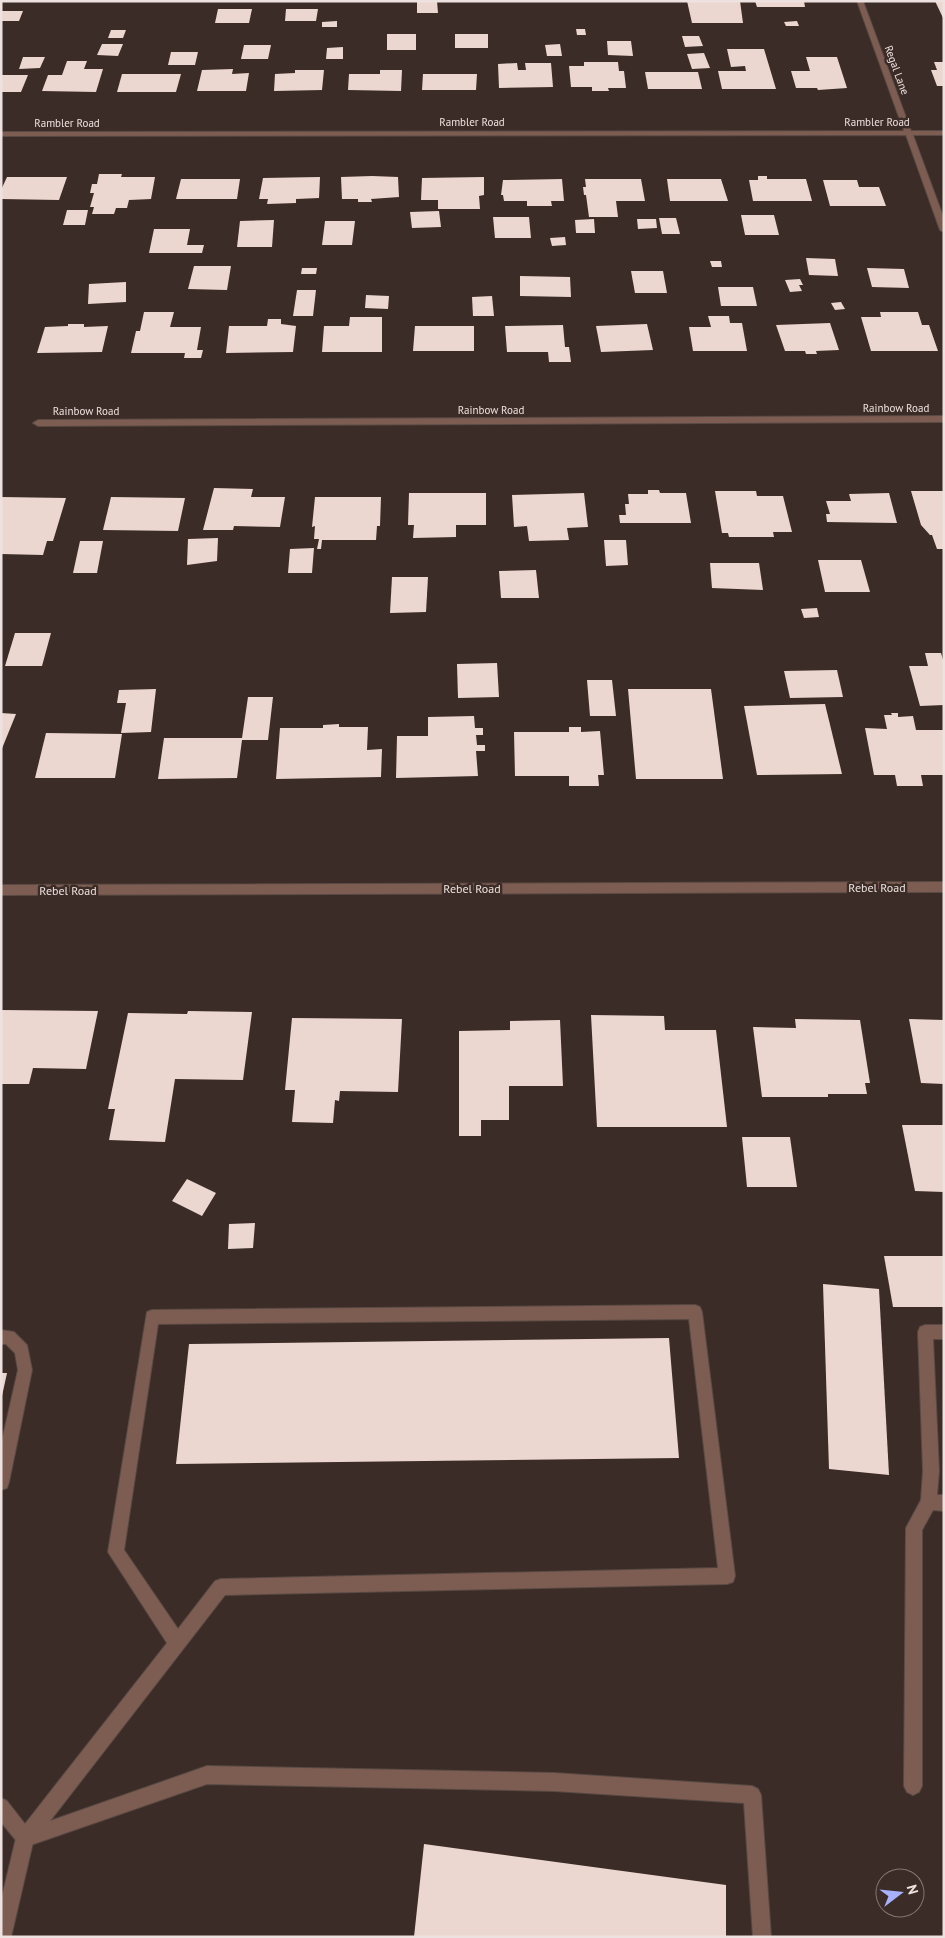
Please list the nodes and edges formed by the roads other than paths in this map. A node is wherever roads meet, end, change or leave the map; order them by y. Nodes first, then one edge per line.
1 (860, 1) edge
2 (908, 133) junction
3 (944, 133) edge
4 (1, 134) edge
5 (944, 230) edge
6 (944, 420) edge
7 (38, 422) dead end
8 (944, 886) edge
9 (1, 890) edge
10 (944, 1332) edge
11 (1, 1337) edge
12 (1, 1482) edge
13 (936, 1502) edge
14 (177, 1643) junction
15 (913, 1786) dead end
16 (1, 1807) edge
17 (26, 1838) junction
18 (2, 1937) edge
19 (762, 1937) edge

1 - 2 street, Regal Lane
2 - 3 street, Rambler Road
2 - 4 street, Rambler Road
2 - 5 street, Regal Lane
6 - 7 street, Rainbow Road
8 - 9 street, Rebel Road
10 - 13 street
11 - 12 street
13 - 15 street
14 - 14 street
14 - 17 street
16 - 17 street
17 - 18 street
17 - 19 street

